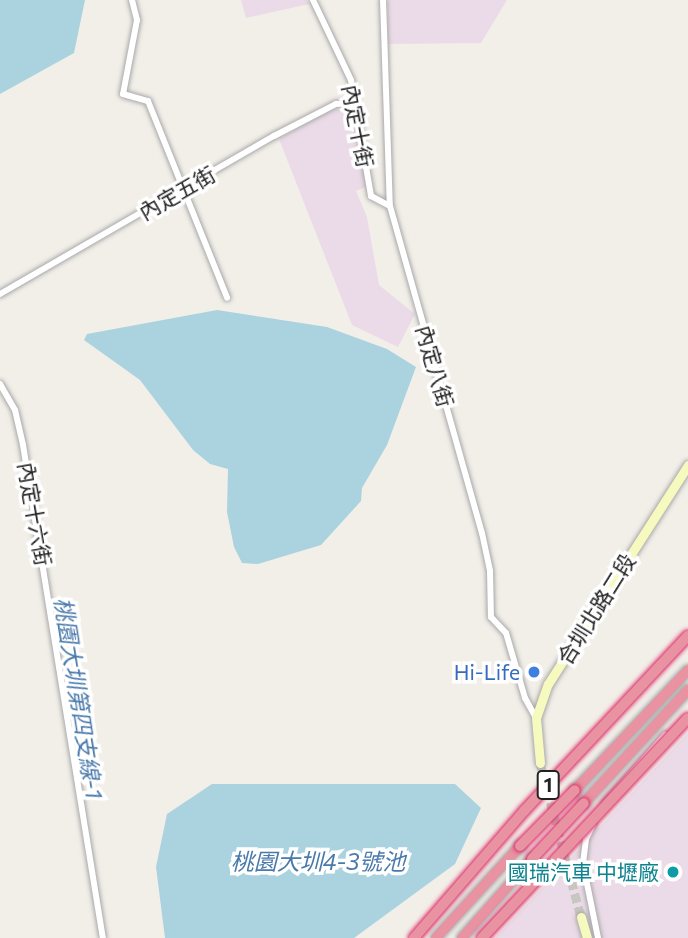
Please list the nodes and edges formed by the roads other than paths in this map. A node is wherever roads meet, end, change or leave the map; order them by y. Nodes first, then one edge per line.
1 (132, 0) edge
2 (313, 0) edge
3 (383, 0) edge
4 (356, 103) junction
5 (184, 190) junction
6 (390, 205) junction
7 (0, 294) edge
8 (227, 298) dead end
9 (0, 384) edge
10 (688, 466) edge
11 (688, 636) edge
12 (688, 670) edge
13 (688, 690) edge
14 (688, 711) edge
15 (536, 718) junction
16 (688, 718) edge
17 (540, 763) tunnel mouth
18 (581, 917) tunnel mouth
19 (103, 938) edge
20 (414, 938) edge
21 (436, 938) edge
22 (462, 938) edge
23 (482, 938) edge
24 (587, 938) edge
25 (598, 938) edge

1 - 5 street
2 - 4 street, 內定十街
3 - 6 street, 內定八街
4 - 5 street, 內定五街
4 - 6 street, 內定十街
5 - 7 street, 內定五街
5 - 8 street
6 - 15 street, 內定八街
9 - 19 street, 內定十六街
10 - 15 street, 合圳北路二段
11 - 20 highway, 1, bridge
12 - 21 highway, 1, bridge
13 - 22 highway, 1, bridge
14 - 25 street
15 - 17 street, 合圳北路二段
16 - 23 highway, bridge
18 - 24 street

